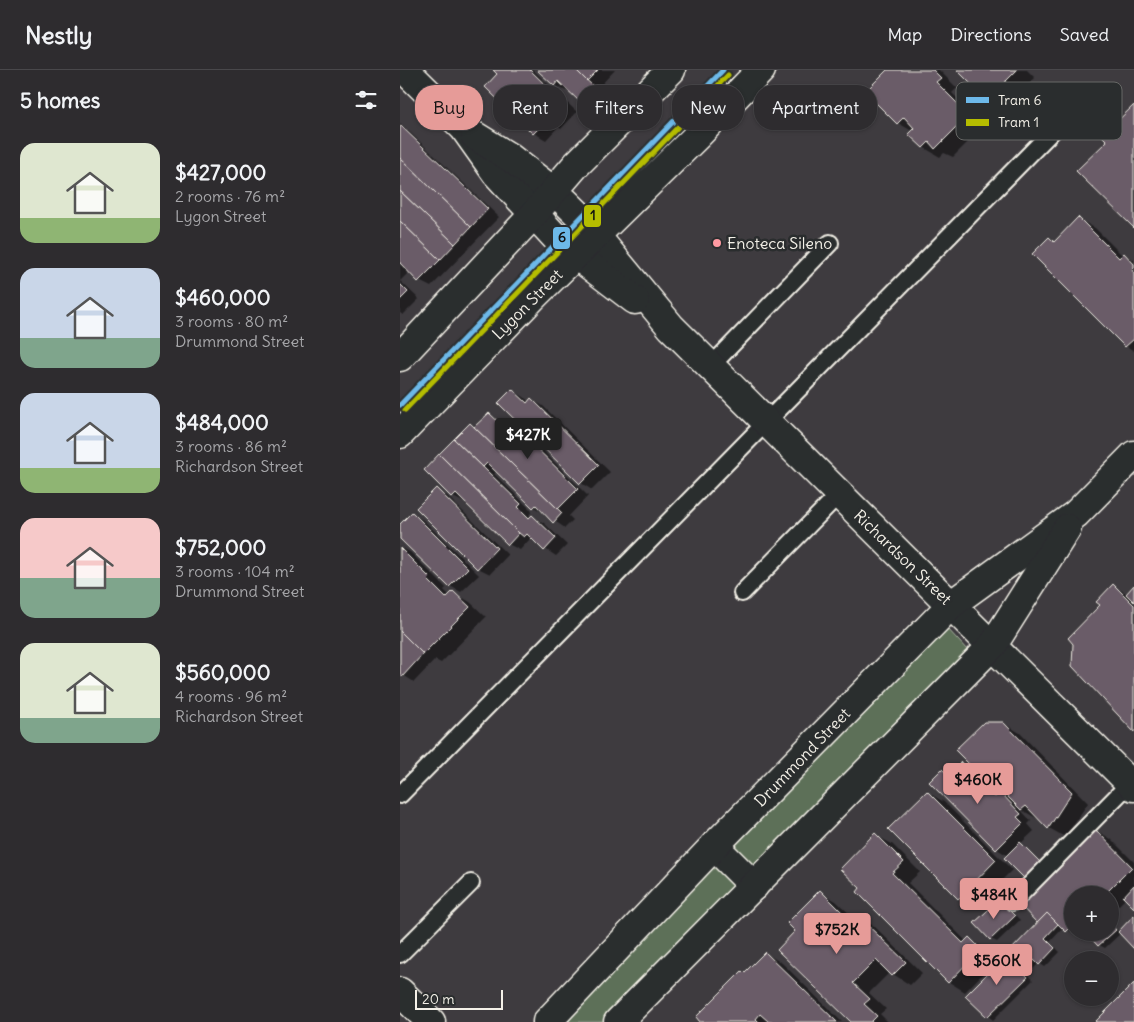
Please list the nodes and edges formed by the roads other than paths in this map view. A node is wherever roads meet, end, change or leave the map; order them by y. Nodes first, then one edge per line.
1 (671, 70) edge
2 (761, 70) edge
3 (412, 72) edge
4 (424, 85) edge
5 (465, 130) edge
6 (467, 130) edge
7 (1043, 140) edge
8 (553, 191) junction
9 (534, 214) junction
10 (596, 236) junction
11 (830, 243) dead end
12 (576, 255) junction
13 (671, 327) junction
14 (400, 356) edge
15 (712, 366) junction
16 (767, 421) junction
17 (400, 434) edge
18 (1134, 455) edge
19 (839, 494) junction
20 (1076, 514) junction
21 (742, 593) dead end
22 (952, 604) junction
23 (992, 645) junction
24 (1132, 785) edge
25 (400, 795) edge
26 (714, 846) junction
27 (471, 882) dead end
28 (754, 886) junction
29 (1013, 902) dead end
30 (400, 954) edge
31 (400, 992) edge
32 (430, 1022) edge
33 (547, 1022) edge
34 (618, 1022) edge

1 - 8 street
2 - 10 street, Lygon Street
3 - 4 street
5 - 9 street
6 - 8 street
7 - 16 lane
8 - 9 street
8 - 10 street, Richardson Street
9 - 12 street, Richardson Street
9 - 14 street
10 - 12 street, Lygon Street
10 - 13 street, Richardson Street
11 - 15 lane
12 - 13 street, Richardson Street
12 - 17 street, Lygon Street
13 - 15 street, Richardson Street
15 - 16 street, Richardson Street
16 - 19 street, Richardson Street
16 - 25 lane
18 - 20 street, Drummond Street
19 - 21 lane
19 - 22 street, Richardson Street
20 - 22 street, Drummond Street
20 - 23 street, Drummond Street
22 - 23 street, Richardson Street
22 - 26 street, Drummond Street
23 - 24 street, Richardson Street
23 - 28 street, Drummond Street
24 - 29 lane
26 - 28 street
26 - 33 street, Drummond Street
27 - 30 lane
28 - 34 street, Drummond Street
31 - 32 street

